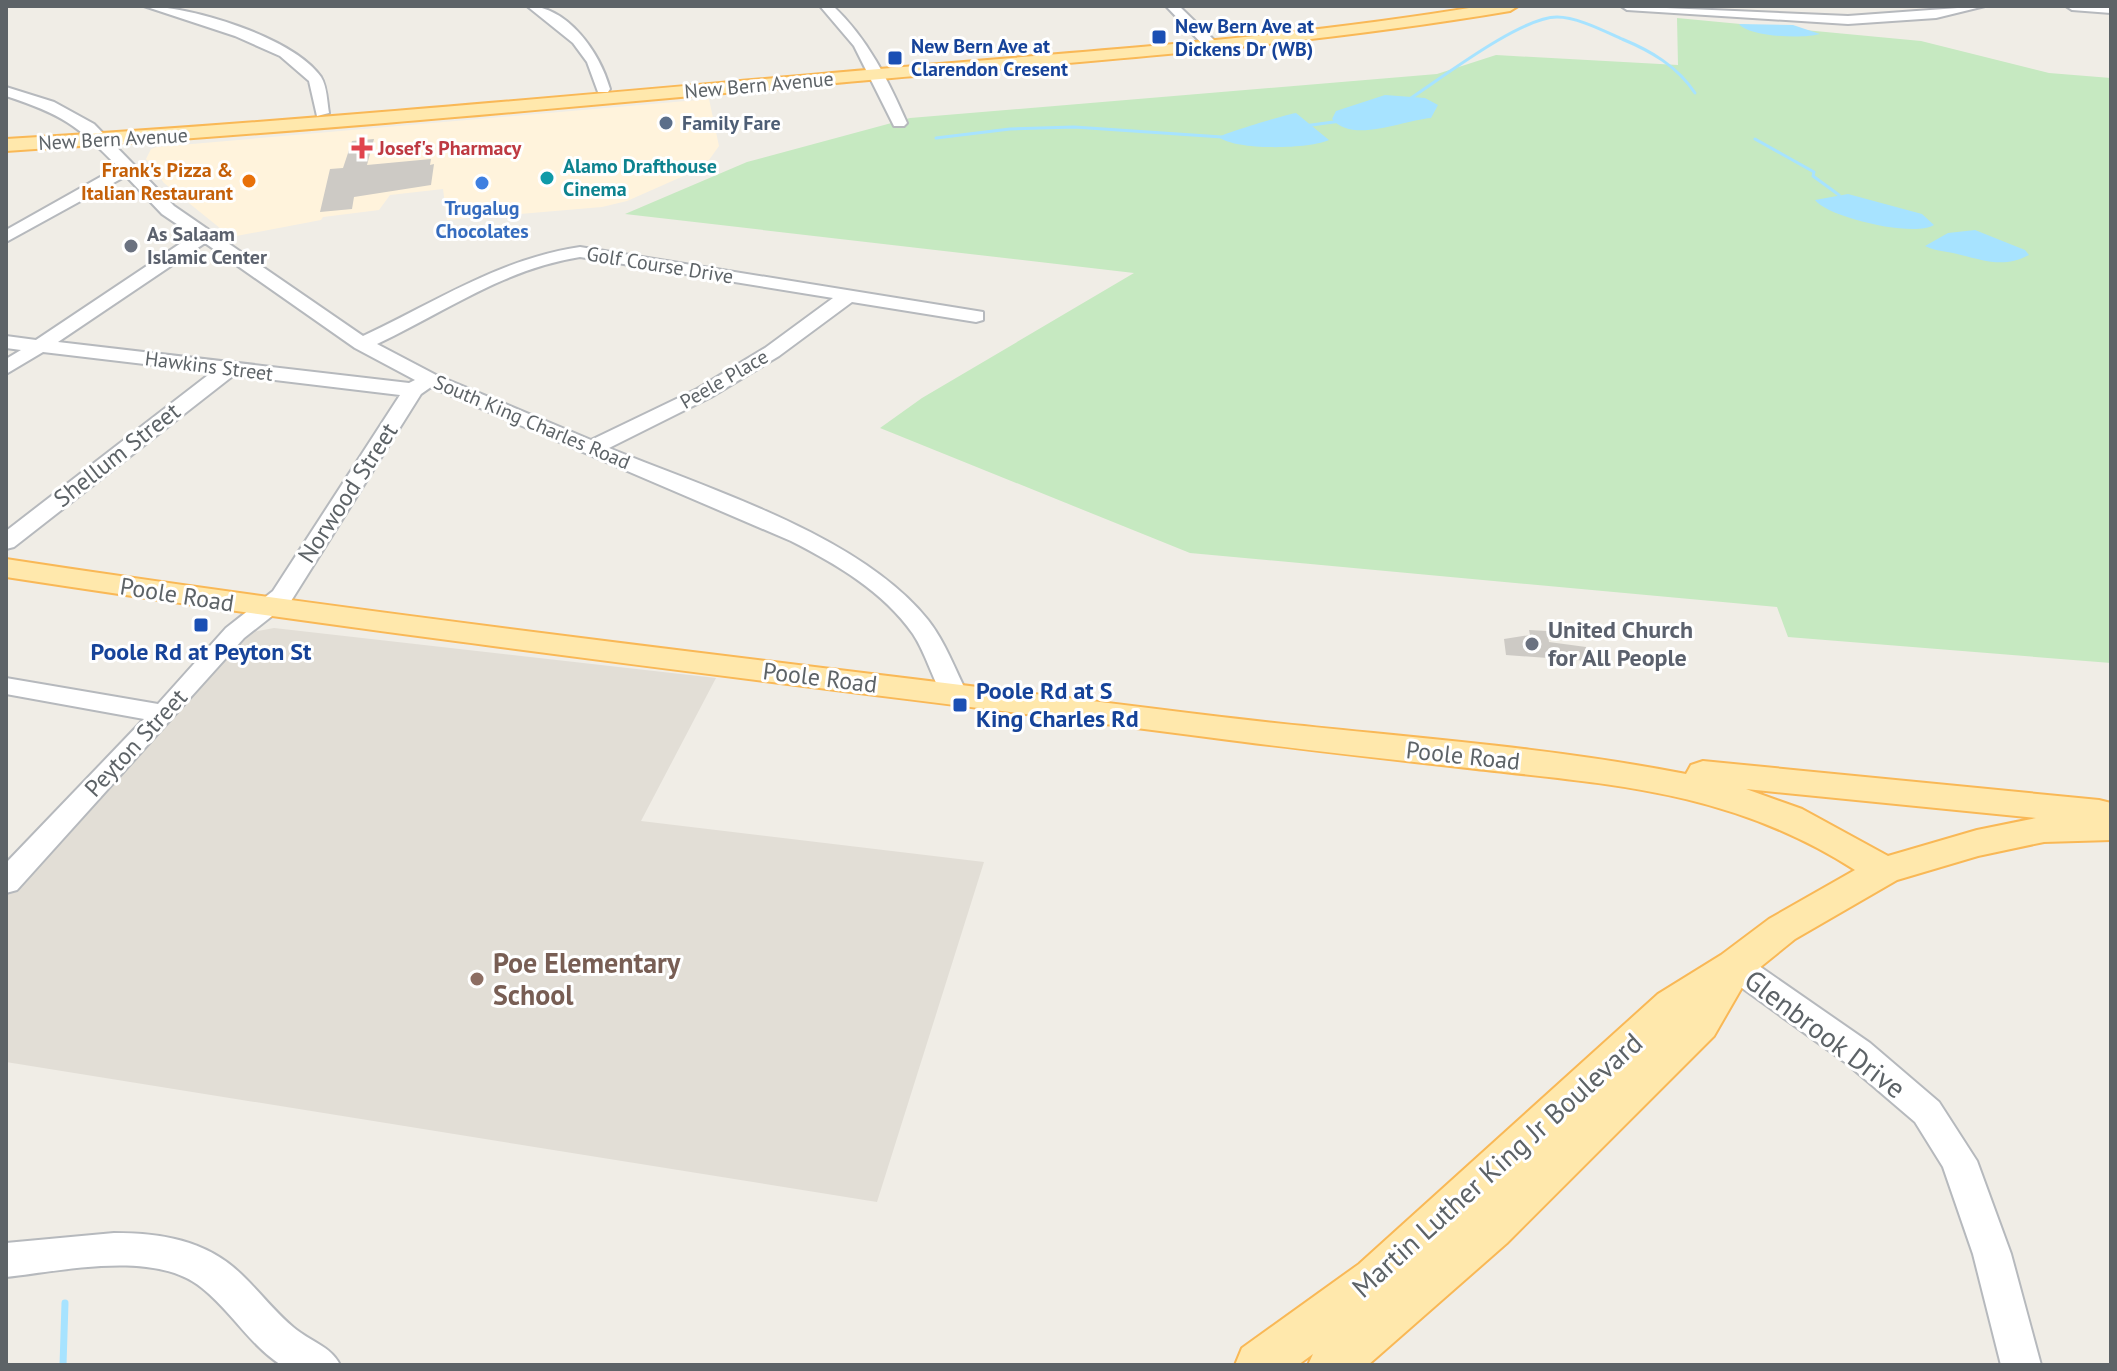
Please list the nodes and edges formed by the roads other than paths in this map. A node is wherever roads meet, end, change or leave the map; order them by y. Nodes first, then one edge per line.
1 (150, 6) edge
2 (533, 6) edge
3 (826, 6) edge
4 (1172, 6) edge
5 (1456, 6) edge
6 (1510, 6) edge
7 (1627, 6) edge
8 (1979, 6) edge
9 (2072, 6) edge
10 (2111, 9) edge
11 (1207, 41) junction
12 (876, 70) junction
13 (6, 91) edge
14 (607, 93) junction
15 (323, 118) junction
16 (899, 123) dead end
17 (6, 135) edge
18 (97, 135) junction
19 (6, 145) edge
20 (128, 168) junction
21 (204, 236) junction
22 (6, 237) edge
23 (849, 295) junction
24 (976, 316) dead end
25 (6, 342) edge
26 (362, 344) junction
27 (40, 346) junction
28 (6, 368) edge
29 (229, 369) junction
30 (421, 384) junction
31 (591, 448) junction
32 (6, 542) edge
33 (6, 568) edge
34 (269, 609) junction
35 (6, 686) edge
36 (955, 695) junction
37 (164, 714) junction
38 (1636, 774) junction
39 (2111, 813) edge
40 (2111, 827) edge
41 (1884, 871) junction
42 (6, 882) edge
43 (1735, 966) junction
44 (6, 1260) edge
45 (320, 1365) edge
46 (1259, 1365) edge
47 (1332, 1365) edge
48 (2021, 1365) edge

1 - 15 street
2 - 14 street
3 - 12 street
4 - 11 street
5 - 11 main road, New Bern Avenue
6 - 11 main road, New Bern Avenue
7 - 8 street
9 - 10 street
11 - 12 main road, New Bern Avenue
12 - 14 main road, New Bern Avenue
12 - 14 main road, New Bern Avenue
12 - 16 street
13 - 18 street, South King Charles Road
14 - 15 main road, New Bern Avenue
14 - 15 main road, New Bern Avenue
15 - 18 main road, New Bern Avenue
15 - 18 main road, New Bern Avenue
17 - 18 main road, New Bern Avenue
18 - 19 main road, New Bern Avenue
18 - 20 street, South King Charles Road
20 - 21 street, South King Charles Road
20 - 22 street
21 - 26 street, South King Charles Road
21 - 27 street
23 - 24 street, Golf Course Drive
23 - 26 street, Golf Course Drive
23 - 31 street, Peele Place
25 - 27 street, Hawkins Street
26 - 30 street, South King Charles Road
27 - 28 street
27 - 29 street, Hawkins Street
29 - 30 street, Hawkins Street
29 - 32 street, Shellum Street
30 - 31 street, South King Charles Road
30 - 34 street, Norwood Street
31 - 36 street, South King Charles Road
33 - 34 main road, Poole Road
34 - 36 main road, Poole Road
34 - 37 street, Peyton Street
35 - 37 street
36 - 38 main road, Poole Road
37 - 42 street, Peyton Street
38 - 39 main road, Poole Road
38 - 41 main road, Poole Road
40 - 41 main road, Martin Luther King Jr Boulevard
41 - 43 main road, Martin Luther King Jr Boulevard
43 - 46 main road, Martin Luther King Jr Boulevard
43 - 47 main road, Martin Luther King Jr Boulevard
43 - 48 street, Glenbrook Drive
44 - 45 street

